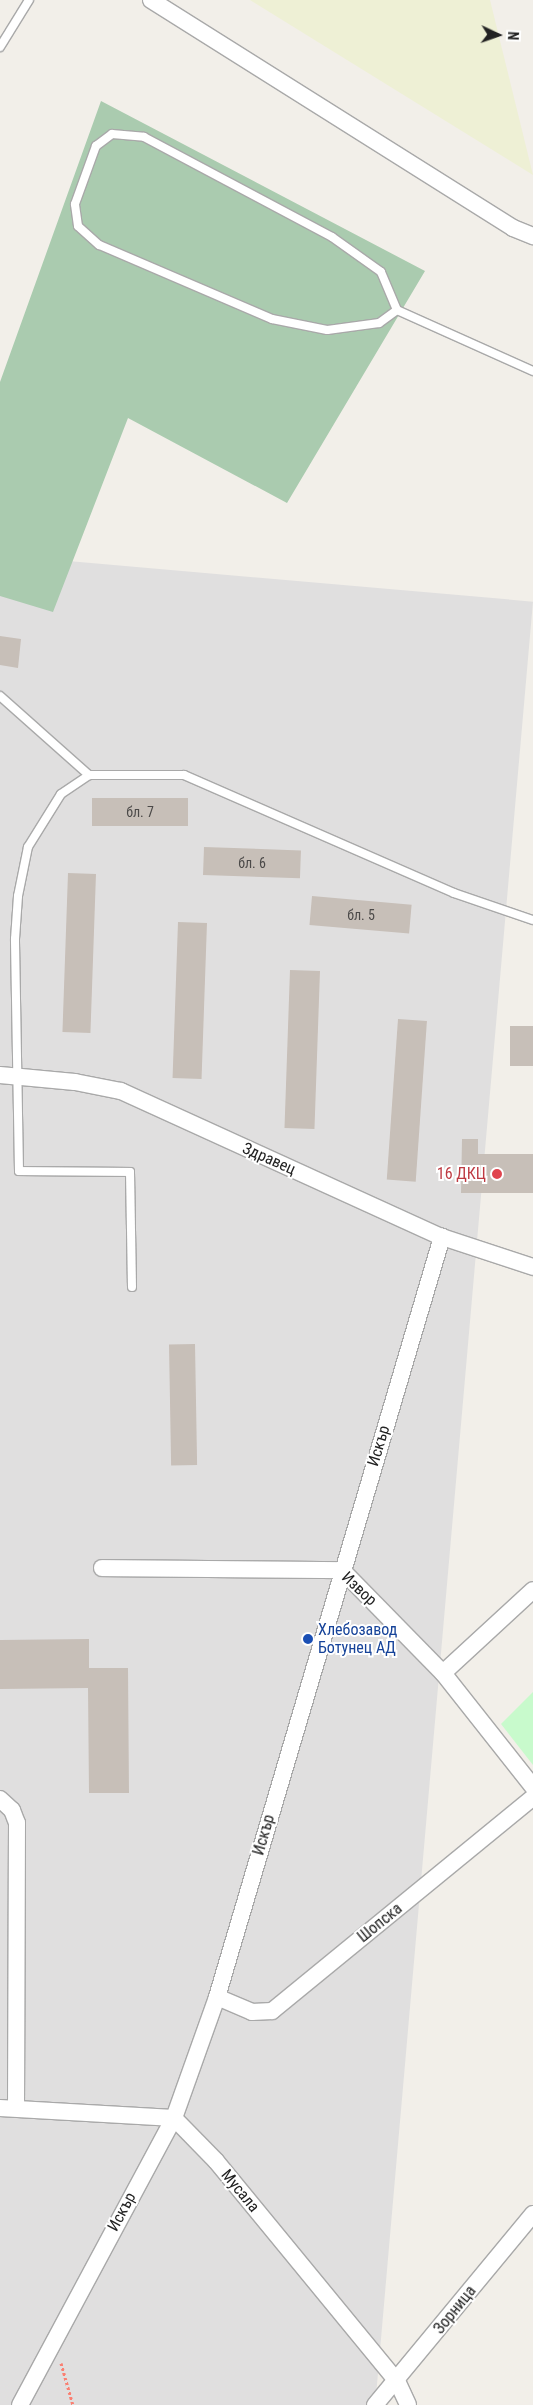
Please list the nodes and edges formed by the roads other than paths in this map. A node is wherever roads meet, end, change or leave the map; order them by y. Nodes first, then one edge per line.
1 (29, 0) edge
2 (151, 0) edge
3 (0, 47) edge
4 (533, 236) edge
5 (396, 310) junction
6 (533, 371) edge
7 (0, 696) edge
8 (89, 776) junction
9 (533, 920) edge
10 (0, 1075) edge
11 (18, 1076) junction
12 (442, 1237) junction
13 (533, 1267) edge
14 (132, 1287) dead end
15 (102, 1568) dead end
16 (342, 1570) junction
17 (533, 1590) edge
18 (443, 1673) junction
19 (533, 1787) edge
20 (533, 1797) edge
21 (0, 1799) edge
22 (217, 1997) junction
23 (8, 2108) edge
24 (174, 2118) junction
25 (533, 2214) edge
26 (397, 2381) junction
27 (20, 2405) edge
28 (375, 2405) edge
29 (408, 2405) edge

1 - 3 lane
2 - 4 street
5 - 5 lane
5 - 6 lane
7 - 8 lane
8 - 9 lane
8 - 11 lane
10 - 11 street, Здравец
11 - 12 street, Здравец
11 - 14 lane
12 - 13 street, Здравец
12 - 16 street, Искър
15 - 16 street, Извор
16 - 18 street, Извор
16 - 22 street, Искър
17 - 18 street
18 - 19 street, Извор
20 - 22 street, Шопска
21 - 23 street
22 - 24 street, Искър
23 - 24 street
24 - 26 street, Мусала
24 - 27 street, Искър
25 - 26 street, Зорница
26 - 28 street, Зорница
26 - 29 street, Мусала

